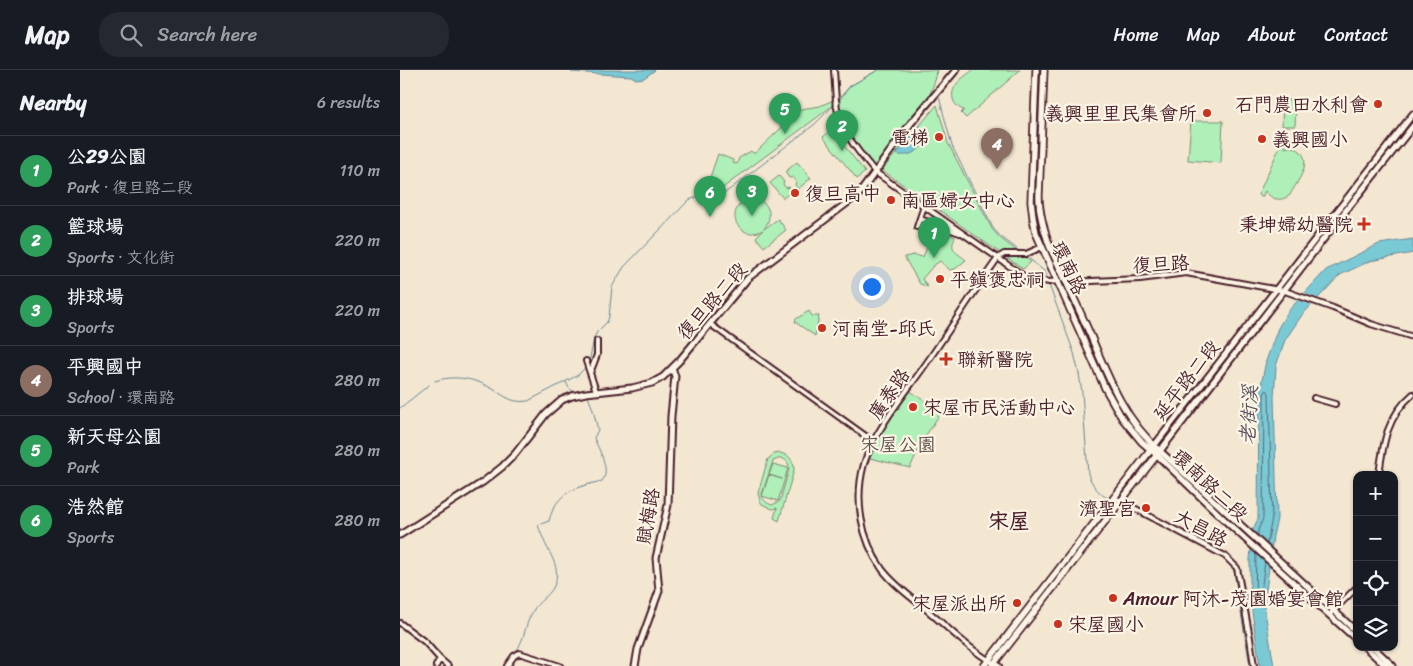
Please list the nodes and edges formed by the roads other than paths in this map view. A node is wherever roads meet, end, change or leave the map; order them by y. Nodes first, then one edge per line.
1 (834, 70) edge
2 (956, 70) edge
3 (1036, 70) edge
4 (1044, 70) edge
5 (1413, 114) edge
6 (1413, 126) edge
7 (1034, 135) junction
8 (1041, 135) junction
9 (875, 172) junction
10 (924, 206) junction
11 (920, 219) junction
12 (916, 227) dead end
13 (964, 235) junction
14 (1042, 247) junction
15 (998, 258) junction
16 (1059, 282) junction
17 (1067, 282) junction
18 (1276, 289) junction
19 (1285, 291) junction
20 (710, 324) junction
21 (1413, 337) edge
22 (597, 341) dead end
23 (586, 361) dead end
24 (672, 368) junction
25 (590, 374) junction
26 (596, 391) junction
27 (1413, 394) edge
28 (1314, 398) dead end
29 (1335, 404) dead end
30 (874, 442) junction
31 (1152, 448) junction
32 (1159, 453) junction
33 (1380, 471) edge
34 (1115, 498) junction
35 (1121, 502) junction
36 (400, 535) edge
37 (1353, 591) edge
38 (1334, 610) junction
39 (1329, 615) junction
40 (400, 623) edge
41 (1353, 628) edge
42 (1353, 636) edge
43 (1375, 651) edge
44 (440, 659) junction
45 (993, 664) edge
46 (436, 666) edge
47 (448, 666) edge
48 (507, 666) edge
49 (560, 666) edge
50 (635, 666) edge
51 (984, 666) edge
52 (1255, 666) edge
53 (1386, 666) edge
54 (1393, 666) edge

1 - 9 street
2 - 9 main road, 復旦路二段
3 - 7 main road, 環南路
4 - 8 main road, 環南路
5 - 18 main road, 延平路二段
6 - 19 main road, 延平路二段
7 - 8 main road
7 - 14 main road, 環南路
8 - 17 main road, 環南路
9 - 10 street
9 - 20 main road, 復旦路二段
10 - 11 street
10 - 13 street
11 - 12 street
11 - 13 street
13 - 15 street
14 - 15 street
14 - 16 main road, 環南路
15 - 16 street
15 - 30 street, 廣泰路
16 - 17 main road
16 - 31 main road, 環南路
17 - 18 street, 復旦路
17 - 31 main road, 環南路
18 - 19 street, 復旦路
18 - 31 main road, 延平路二段
19 - 21 street, 復旦路
19 - 32 main road, 延平路二段
20 - 24 main road, 復旦路二段
20 - 30 street
22 - 25 street
23 - 25 street
24 - 26 main road, 復旦路二段
24 - 50 main road, 賦梅路
25 - 26 street
26 - 36 main road
27 - 33 street
28 - 29 street
30 - 45 street, 廣泰路
31 - 32 main road, 環南路
31 - 34 main road, 延平路二段
32 - 35 main road, 延平路二段
32 - 38 main road, 環南路二段
32 - 39 main road, 環南路二段
34 - 35 street, 大昌路
34 - 45 main road, 延平路二段
35 - 45 main road, 延平路二段
35 - 52 street, 大昌路
37 - 38 street
38 - 39 street
38 - 41 main road
39 - 42 main road
40 - 44 street
43 - 53 main road
43 - 54 main road
44 - 46 street
44 - 47 street
45 - 51 main road, 延平路二段
48 - 49 street

